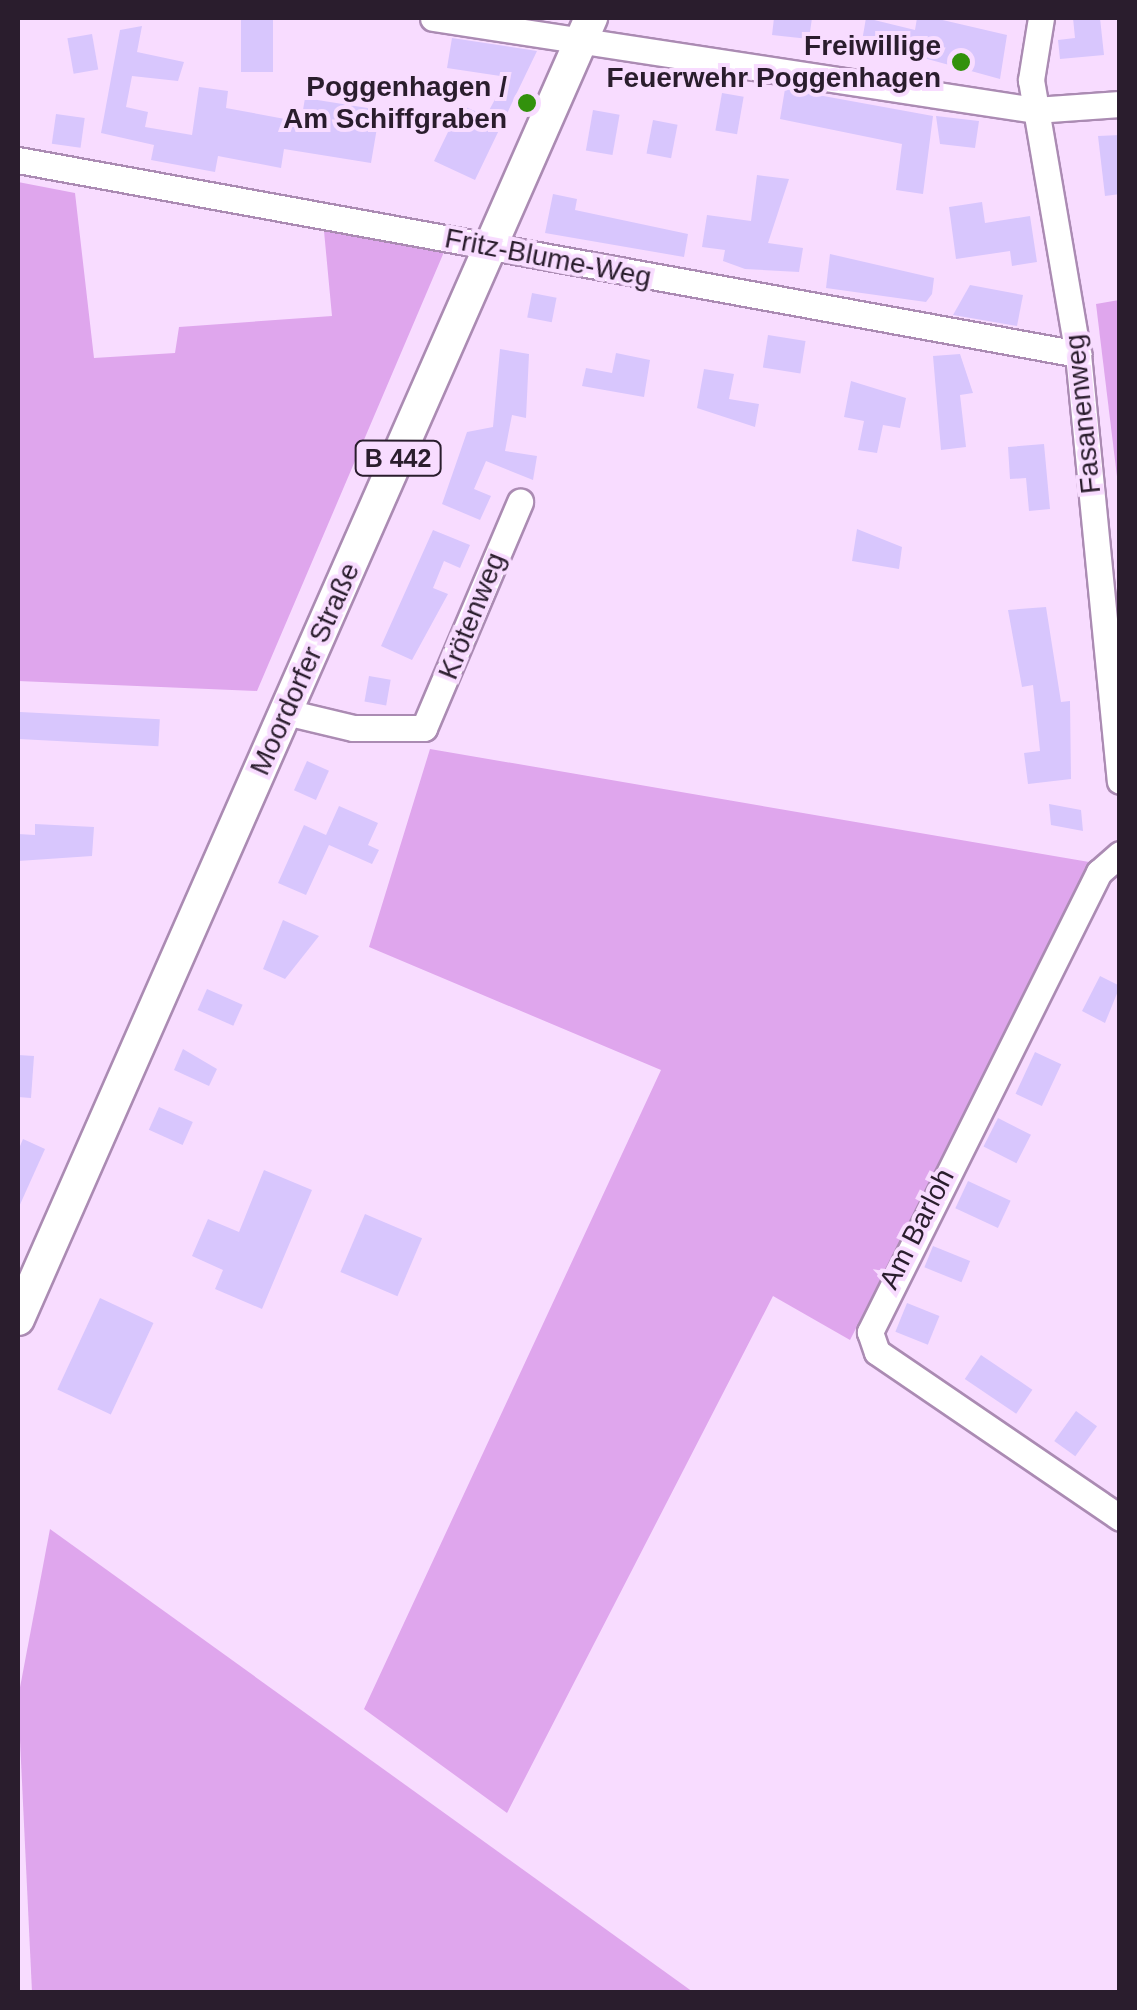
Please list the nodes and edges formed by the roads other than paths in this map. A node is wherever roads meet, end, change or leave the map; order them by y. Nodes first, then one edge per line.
1 (433, 18) edge
2 (1041, 18) edge
3 (585, 30) edge
4 (1120, 104) edge
5 (1035, 110) junction
6 (18, 160) edge
7 (490, 246) junction
8 (1078, 354) junction
9 (520, 502) dead end
10 (286, 712) junction
11 (1120, 781) edge
12 (1120, 854) edge
13 (18, 1320) edge
14 (1120, 1518) edge

1 - 3 street
2 - 5 street, Fasanenweg
3 - 5 street
3 - 7 main road, Moordorfer Straße / B 442
4 - 5 street
5 - 8 street, Fasanenweg
6 - 7 street, Fritz-Blume-Weg
7 - 8 street, Fritz-Blume-Weg
7 - 10 main road, Moordorfer Straße / B 442
8 - 11 street, Fasanenweg
9 - 10 street, Krötenweg
10 - 13 main road, Moordorfer Straße / B 442
12 - 14 street, Am Barloh

